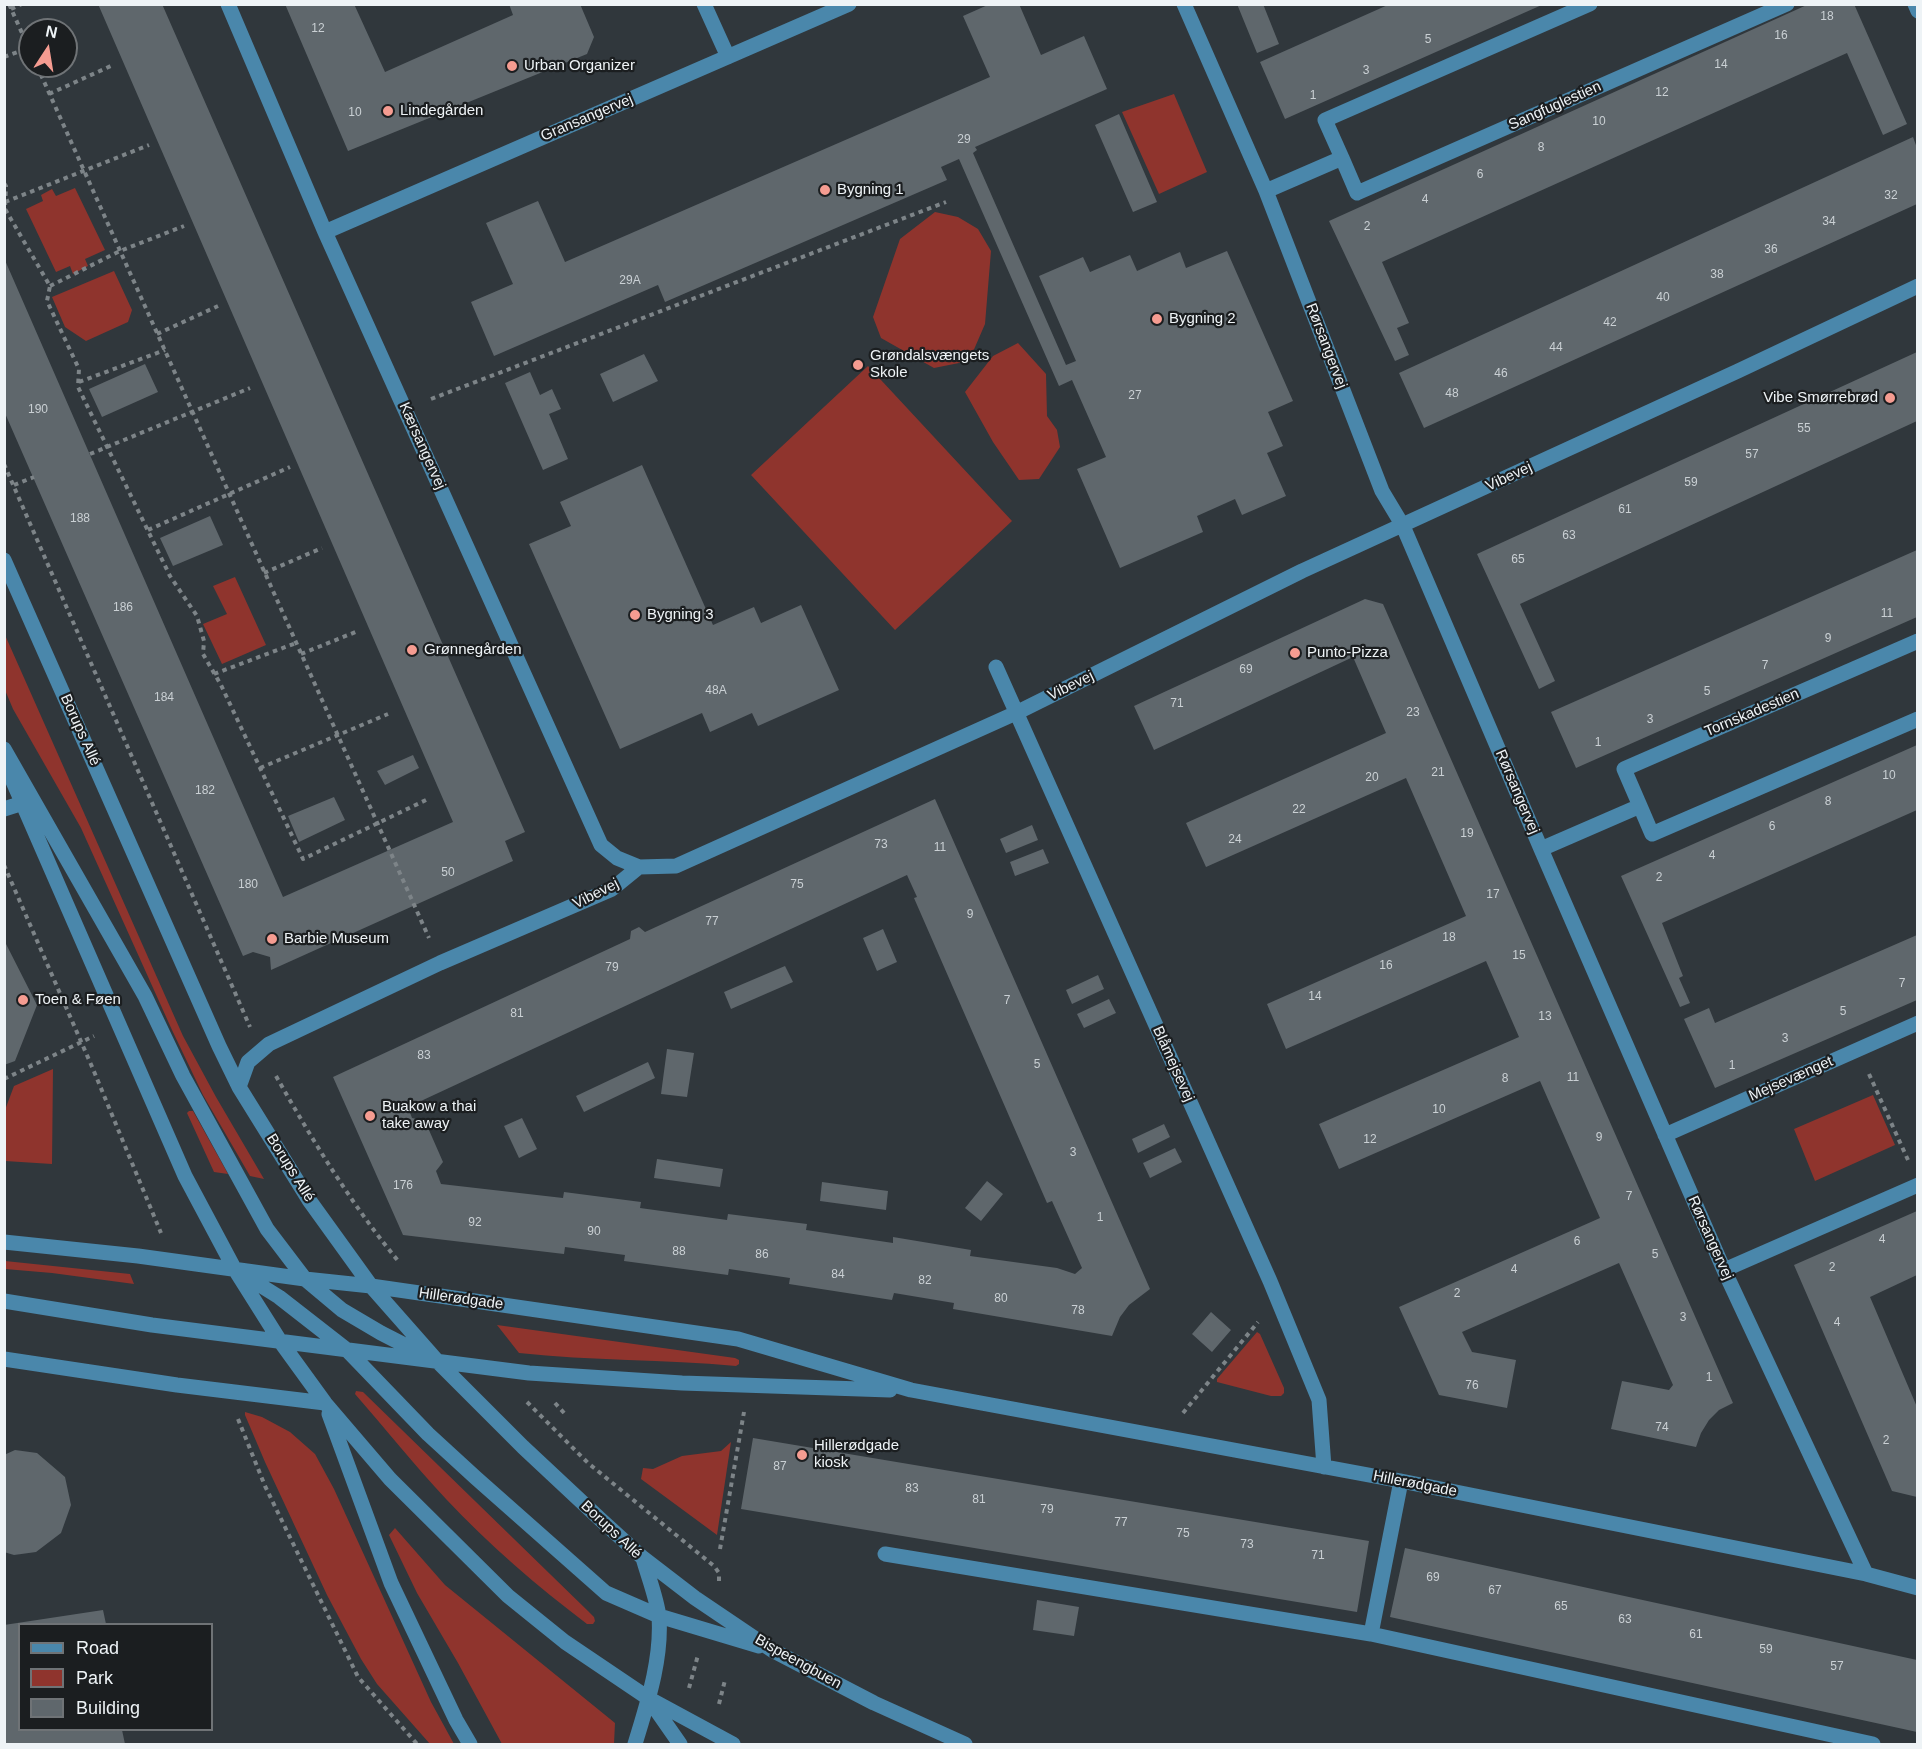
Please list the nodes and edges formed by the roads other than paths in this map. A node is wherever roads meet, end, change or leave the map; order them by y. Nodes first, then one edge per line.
1 (228, 4) edge
2 (704, 4) edge
3 (849, 4) edge
4 (1184, 4) edge
5 (1590, 4) edge
6 (1787, 4) edge
7 (1915, 4) edge
8 (1917, 11) edge
9 (728, 57) junction
10 (1342, 158) junction
11 (1266, 191) junction
12 (326, 232) junction
13 (1917, 286) edge
14 (1403, 526) junction
15 (4, 560) edge
16 (1917, 641) edge
17 (996, 667) dead end
18 (1016, 713) junction
19 (1917, 719) edge
20 (4, 749) edge
21 (4, 761) edge
22 (23, 803) junction
23 (1640, 806) junction
24 (4, 809) edge
25 (1541, 849) junction
26 (639, 867) junction
27 (1917, 1023) edge
28 (239, 1087) junction
29 (1665, 1134) junction
30 (1917, 1185) edge
31 (4, 1242) edge
32 (234, 1268) junction
33 (1724, 1270) junction
34 (305, 1279) junction
35 (371, 1286) junction
36 (4, 1301) edge
37 (280, 1341) junction
38 (347, 1350) junction
39 (4, 1359) edge
40 (438, 1362) junction
41 (911, 1390) junction
42 (325, 1403) junction
43 (1324, 1467) junction
44 (1401, 1481) junction
45 (885, 1554) dead end
46 (643, 1558) junction
47 (1866, 1574) junction
48 (1917, 1588) edge
49 (659, 1616) junction
50 (1371, 1634) junction
51 (772, 1650) junction
52 (648, 1698) junction
53 (471, 1744) edge
54 (635, 1744) edge
55 (680, 1744) edge
56 (733, 1744) edge
57 (965, 1744) edge
58 (1873, 1744) edge

1 - 12 street, Kærsangervej
2 - 9 street
3 - 9 street, Gransangervej
4 - 11 street, Rørsangervej
5 - 10 street, Sangfuglestien
6 - 10 street, Sangfuglestien
7 - 8 street
9 - 12 street, Gransangervej
10 - 11 street
11 - 14 street, Rørsangervej
12 - 26 street, Kærsangervej
13 - 14 street, Vibevej
14 - 18 street, Vibevej
14 - 25 street, Rørsangervej
15 - 28 street, Borups Allé
16 - 23 street, Tornskadestien
17 - 18 street, Blåmejsevej
18 - 26 street, Vibevej
18 - 43 street, Blåmejsevej
19 - 23 street, Tornskadestien
20 - 34 street
21 - 22 street
22 - 24 street
22 - 32 street
23 - 25 street
25 - 29 street, Rørsangervej
26 - 28 street, Vibevej
27 - 29 street, Mejsevænget
28 - 35 street, Borups Allé
29 - 33 street, Rørsangervej
30 - 33 street
31 - 32 street, Hillerødgade
32 - 34 street, Hillerødgade
32 - 37 street
32 - 38 street
33 - 47 street, Rørsangervej
34 - 35 street, Hillerødgade
34 - 40 street
35 - 40 street, Borups Allé
35 - 41 street, Hillerødgade
36 - 37 street, Hillerødgade
37 - 38 street, Hillerødgade
37 - 42 street
38 - 40 street, Hillerødgade
38 - 49 street
39 - 42 street
40 - 41 street, Hillerødgade
40 - 46 street, Borups Allé
41 - 43 street, Hillerødgade
42 - 52 street
42 - 53 street
43 - 44 street, Hillerødgade
44 - 47 street, Hillerødgade
44 - 50 street
45 - 50 street
46 - 49 street, Borups Allé
46 - 51 street, Bispeengbuen
47 - 48 street, Hillerødgade
49 - 51 street
49 - 52 street, Borups Allé
50 - 58 street
51 - 57 street, Bispeengbuen
52 - 54 street, Borups Allé
52 - 55 street
52 - 56 street

